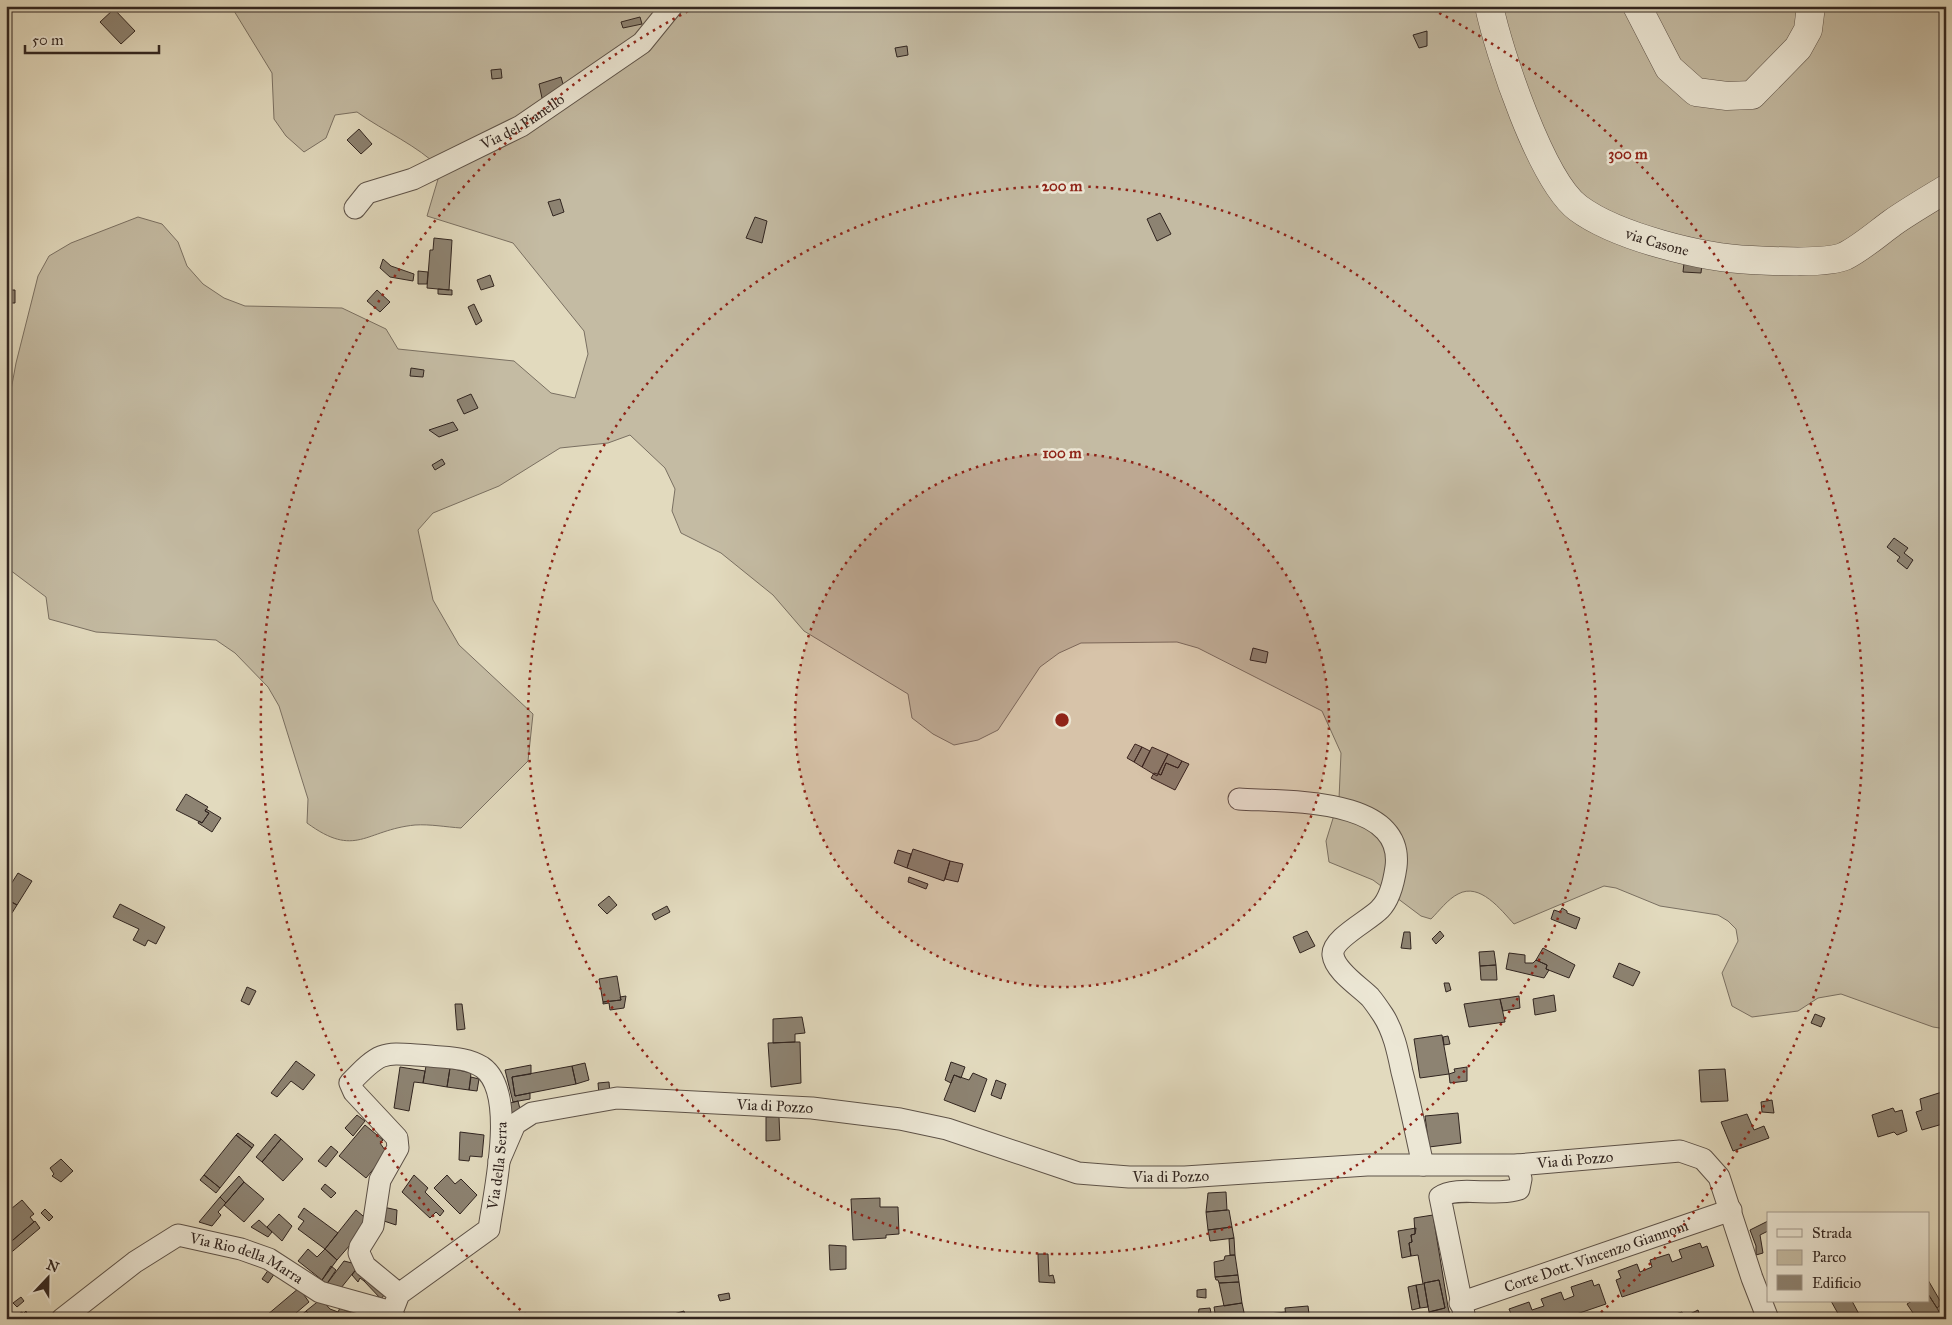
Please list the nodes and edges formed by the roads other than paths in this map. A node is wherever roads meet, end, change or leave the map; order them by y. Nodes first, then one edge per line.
1 (672, 6) edge
2 (1489, 6) edge
3 (1637, 6) edge
4 (1811, 6) edge
5 (1946, 189) edge
6 (355, 208) dead end
7 (1238, 799) dead end
8 (499, 1161) junction
9 (1423, 1165) junction
10 (1517, 1165) junction
11 (1731, 1210) junction
12 (395, 1308) edge
13 (1462, 1311) edge
14 (62, 1319) edge
15 (1768, 1319) edge

1 - 6 street, Via del Pianello
2 - 5 street, via Casone
3 - 4 street
7 - 9 street
8 - 9 street, Via di Pozzo
8 - 12 street, Via della Serra
8 - 12 street, Via della Serra
9 - 10 street, Via di Pozzo
10 - 11 street, Via di Pozzo
10 - 13 street
11 - 13 street, Corte Dott. Vincenzo Giannoni
11 - 15 street, Via di Pozzo
12 - 14 street, Via Rio della Marra

